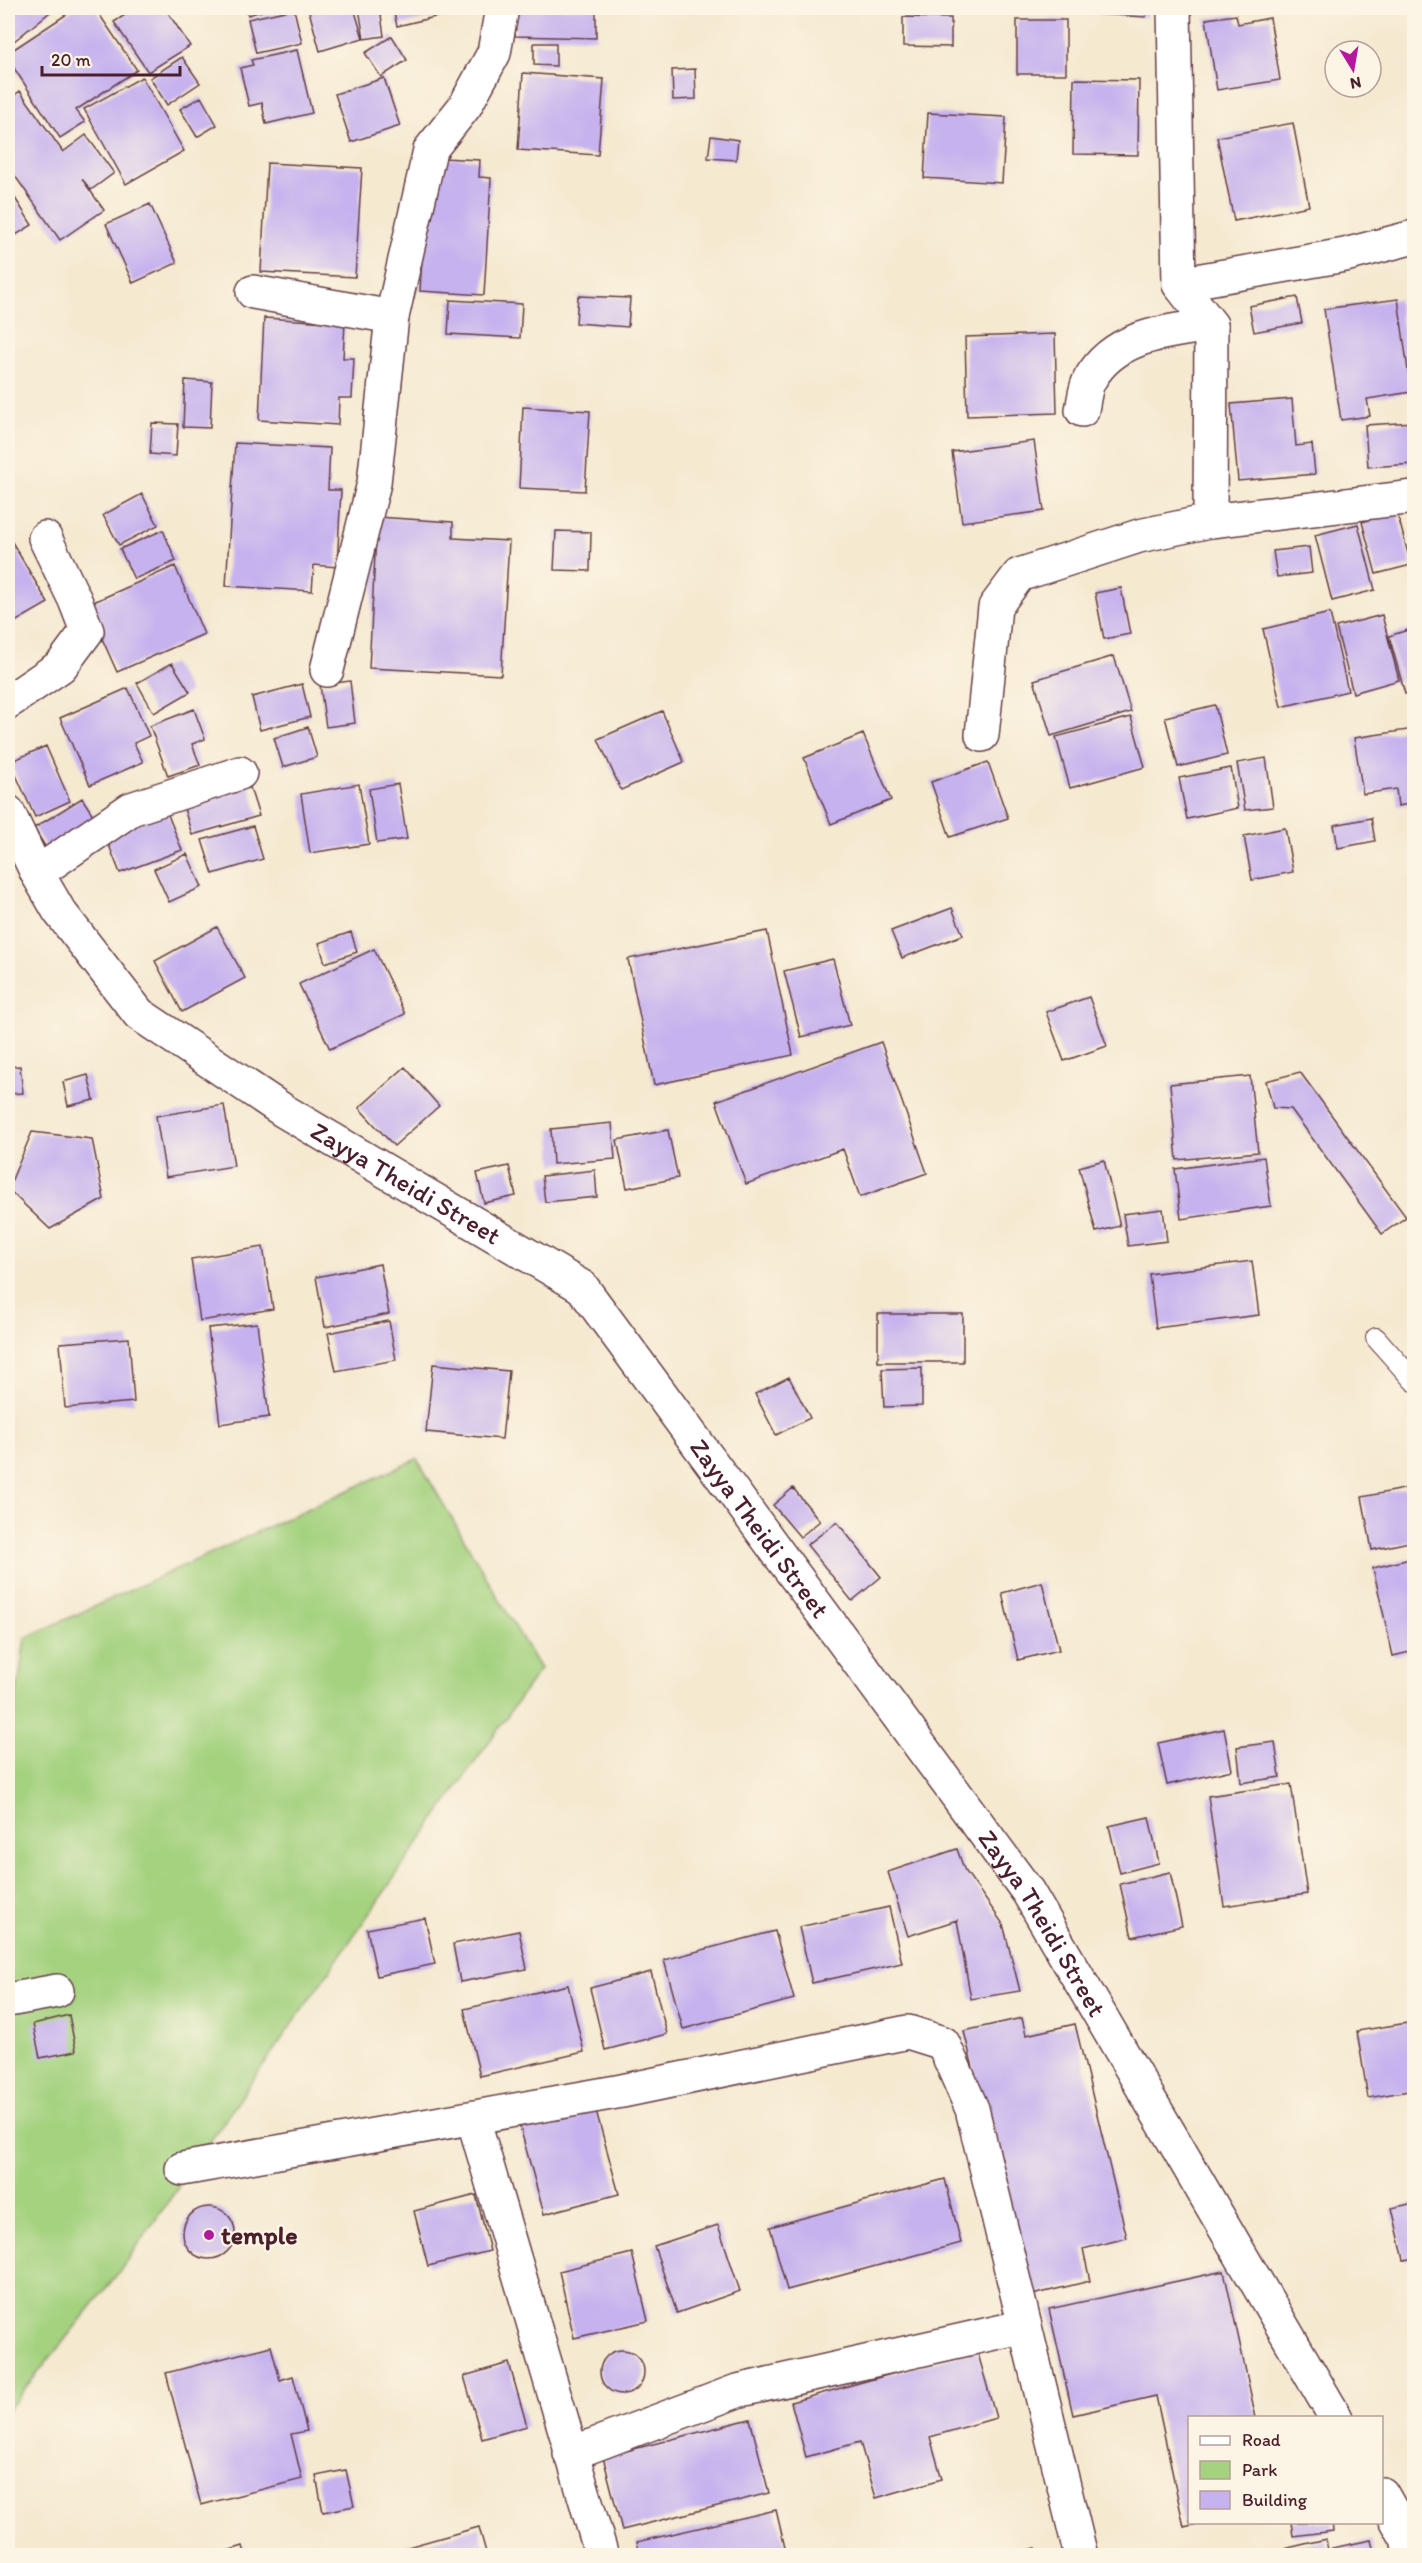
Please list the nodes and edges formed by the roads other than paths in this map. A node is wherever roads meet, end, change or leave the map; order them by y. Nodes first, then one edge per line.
1 (502, 8) edge
2 (1174, 8) edge
3 (1414, 237) edge
4 (1179, 284) junction
5 (253, 292) dead end
6 (392, 317) junction
7 (1211, 325) junction
8 (1082, 410) dead end
9 (1414, 497) edge
10 (1210, 521) junction
11 (45, 538) dead end
12 (327, 670) dead end
13 (8, 702) edge
14 (982, 735) dead end
15 (240, 773) dead end
16 (8, 812) edge
17 (37, 873) junction
18 (1376, 1338) dead end
19 (1414, 1381) edge
20 (57, 1991) dead end
21 (8, 2000) edge
22 (473, 2118) junction
23 (182, 2169) dead end
24 (1025, 2326) junction
25 (1335, 2416) edge
26 (570, 2454) junction
27 (1383, 2496) edge
28 (1414, 2551) edge
29 (602, 2556) edge
30 (1081, 2556) edge

1 - 6 street
2 - 4 street
3 - 4 street
4 - 7 street
5 - 6 street
6 - 12 street
7 - 8 street
7 - 10 street
9 - 10 street
10 - 14 street
11 - 13 street
15 - 17 street
16 - 17 street, Zayya Theidi Street
17 - 25 street, Zayya Theidi Street
18 - 19 lane
20 - 21 street
22 - 23 street
22 - 24 street
22 - 26 street
24 - 26 street
24 - 30 street
26 - 29 street
27 - 28 street

